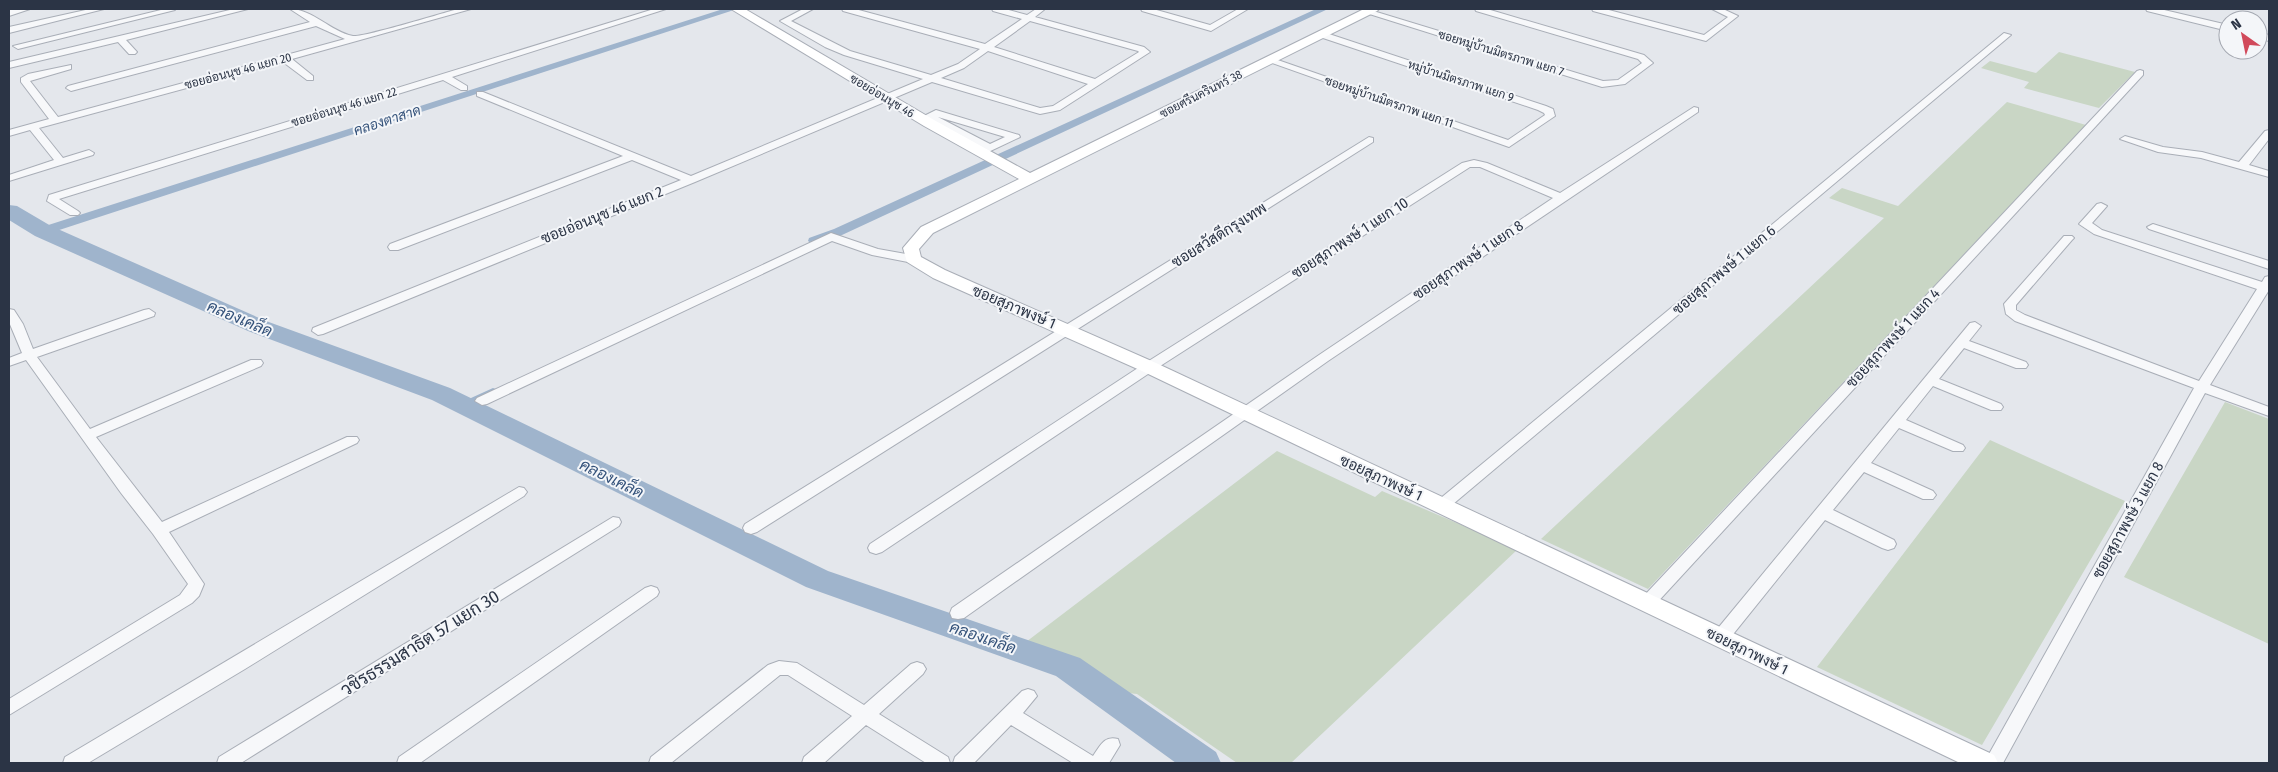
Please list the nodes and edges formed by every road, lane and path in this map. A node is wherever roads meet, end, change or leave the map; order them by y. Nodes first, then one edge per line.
1 (26, 9) edge
2 (100, 9) edge
3 (106, 9) edge
4 (244, 9) edge
5 (294, 9) edge
6 (467, 9) edge
7 (662, 9) edge
8 (738, 9) edge
9 (809, 9) edge
10 (846, 9) edge
11 (996, 9) edge
12 (1041, 9) edge
13 (1145, 9) edge
14 (1244, 9) edge
15 (1478, 9) edge
16 (1596, 9) edge
17 (1716, 9) edge
18 (2150, 9) edge
19 (171, 10) edge
20 (1370, 10) edge
21 (9, 13) edge
22 (1029, 19) junction
23 (317, 23) junction
24 (113, 24) junction
25 (2218, 26) edge
26 (9, 30) edge
27 (1320, 34) junction
28 (2007, 34) dead end
29 (120, 36) junction
30 (46, 39) junction
31 (354, 40) junction
32 (18, 46) dead end
33 (988, 48) junction
34 (55, 50) dead end
35 (132, 52) dead end
36 (286, 59) junction
37 (1269, 60) junction
38 (9, 65) edge
39 (68, 67) dead end
40 (2140, 73) dead end
41 (443, 76) junction
42 (310, 78) dead end
43 (930, 79) junction
44 (1096, 83) junction
45 (71, 88) dead end
46 (464, 88) dead end
47 (480, 94) dead end
48 (886, 98) junction
49 (1694, 110) dead end
50 (56, 121) junction
51 (33, 127) junction
52 (9, 133) edge
53 (2269, 133) edge
54 (2125, 139) dead end
55 (1369, 140) dead end
56 (1509, 144) joint
57 (89, 153) dead end
58 (989, 155) junction
59 (630, 156) junction
60 (61, 162) junction
61 (2242, 166) junction
62 (2269, 174) edge
63 (9, 178) edge
64 (1030, 179) junction
65 (691, 180) junction
66 (1560, 197) junction
67 (2101, 206) dead end
68 (74, 213) dead end
69 (2153, 227) dead end
70 (2068, 238) dead end
71 (394, 247) dead end
72 (913, 260) junction
73 (2269, 265) edge
74 (2267, 284) edge
75 (9, 314) edge
76 (149, 314) dead end
77 (1975, 326) dead end
78 (318, 330) dead end
79 (1069, 330) junction
80 (1962, 343) junction
81 (29, 355) junction
82 (9, 362) edge
83 (256, 363) dead end
84 (2021, 365) dead end
85 (1149, 367) junction
86 (1931, 380) junction
87 (2202, 386) junction
88 (482, 401) dead end
89 (1996, 407) dead end
90 (2269, 412) edge
91 (1244, 413) junction
92 (1897, 422) junction
93 (89, 435) junction
94 (352, 440) dead end
95 (1958, 448) dead end
96 (1862, 465) junction
97 (519, 492) dead end
98 (1928, 495) dead end
99 (1440, 506) junction
100 (1823, 512) junction
101 (613, 522) dead end
102 (751, 528) dead end
103 (159, 530) junction
104 (1888, 544) dead end
105 (876, 548) dead end
106 (651, 592) dead end
107 (1646, 603) junction
108 (958, 613) dead end
109 (1720, 638) junction
110 (917, 669) dead end
111 (1028, 696) dead end
112 (9, 708) edge
113 (865, 715) junction
114 (1011, 715) junction
115 (1110, 745) dead end
116 (72, 763) edge
117 (226, 763) edge
118 (406, 763) edge
119 (658, 763) edge
120 (811, 763) edge
121 (941, 763) edge
122 (962, 763) edge
123 (1088, 763) edge
124 (1099, 763) edge
125 (1985, 763) edge
126 (1993, 763) edge

1 - 21 street
2 - 26 street
3 - 24 street
4 - 29 street
5 - 23 street
6 - 31 street, ซอยอ่อนนุช 46 แยก 20
7 - 41 street, ซอยอ่อนนุช 46 แยก 22
8 - 48 street, ซอยอ่อนนุช 46
9 - 43 street
10 - 33 street
11 - 22 street
12 - 22 street, ซอยอ่อนนุช 46 แยก 2
13 - 14 street
15 - 20 street, ซอยหมู่บ้านมิตรภาพ แยก 7
16 - 17 street
18 - 25 street
19 - 24 street
20 - 27 street, ซอยศรีนครินทร์ 38
22 - 33 street, ซอยอ่อนนุช 46 แยก 2
22 - 44 street
23 - 31 street
23 - 45 street
24 - 29 street
24 - 30 street
27 - 37 street, ซอยศรีนครินทร์ 38
27 - 56 street, หมู่บ้านมิตรภาพ แยก 9
28 - 99 street, ซอยสุภาพงษ์ 1 แยก 6
29 - 35 street
29 - 38 street
30 - 32 street
30 - 34 street
31 - 36 street, ซอยอ่อนนุช 46 แยก 20
33 - 43 street, ซอยอ่อนนุช 46 แยก 2
33 - 44 street
36 - 42 street
36 - 50 street, ซอยอ่อนนุช 46 แยก 20
37 - 56 street, ซอยหมู่บ้านมิตรภาพ แยก 11
37 - 64 street, ซอยศรีนครินทร์ 38
39 - 50 street
40 - 107 street, ซอยสุภาพงษ์ 1 แยก 4
41 - 46 street
41 - 68 street, ซอยอ่อนนุช 46 แยก 22
43 - 44 street
43 - 48 street, ซอยอ่อนนุช 46 แยก 2
47 - 59 street
48 - 58 street, ซอยอ่อนนุช 46
48 - 65 street, ซอยอ่อนนุช 46 แยก 2
49 - 66 street, ซอยสุภาพงษ์ 1 แยก 8
50 - 51 street, ซอยอ่อนนุช 46 แยก 20
51 - 52 street, ซอยอ่อนนุช 46 แยก 20
51 - 60 street
53 - 61 street
54 - 61 street
55 - 79 street, ซอยสวัสดีกรุงเทพ
57 - 60 street
58 - 58 street
58 - 64 street, ซอยอ่อนนุช 46
59 - 65 street
59 - 71 street
60 - 63 street
61 - 62 street
64 - 72 street
65 - 78 street, ซอยอ่อนนุช 46 แยก 2
66 - 85 street, ซอยสุภาพงษ์ 1 แยก 10
66 - 91 street, ซอยสุภาพงษ์ 1 แยก 8
67 - 74 street
69 - 73 street
70 - 87 street
72 - 79 street, ซอยสุภาพงษ์ 1
72 - 88 street
74 - 87 street, ซอยสุภาพงษ์ 3 แยก 8
75 - 81 street
76 - 81 street
77 - 80 street
79 - 85 street, ซอยสุภาพงษ์ 1
79 - 102 street
80 - 84 street
80 - 86 street
81 - 82 street
81 - 93 street
83 - 93 street
85 - 91 street, ซอยสุภาพงษ์ 1
85 - 105 street, ซอยสุภาพงษ์ 1 แยก 10
86 - 89 street
86 - 92 street
87 - 90 street
87 - 126 street, ซอยสุภาพงษ์ 3 แยก 8
91 - 99 street, ซอยสุภาพงษ์ 1
91 - 108 street, ซอยสุภาพงษ์ 1 แยก 8
92 - 95 street
92 - 96 street
93 - 103 street
94 - 103 street
96 - 98 street
96 - 100 street
97 - 116 street
99 - 107 street, ซอยสุภาพงษ์ 1
100 - 104 street
100 - 109 street
101 - 117 street, วชิรธรรมสาธิต 57 แยก 30
103 - 112 street
106 - 118 street
107 - 109 street, ซอยสุภาพงษ์ 1
109 - 125 street, ซอยสุภาพงษ์ 1
110 - 113 street
111 - 114 street
113 - 119 street
113 - 120 street
113 - 121 street
114 - 122 street
114 - 123 street
115 - 124 street

